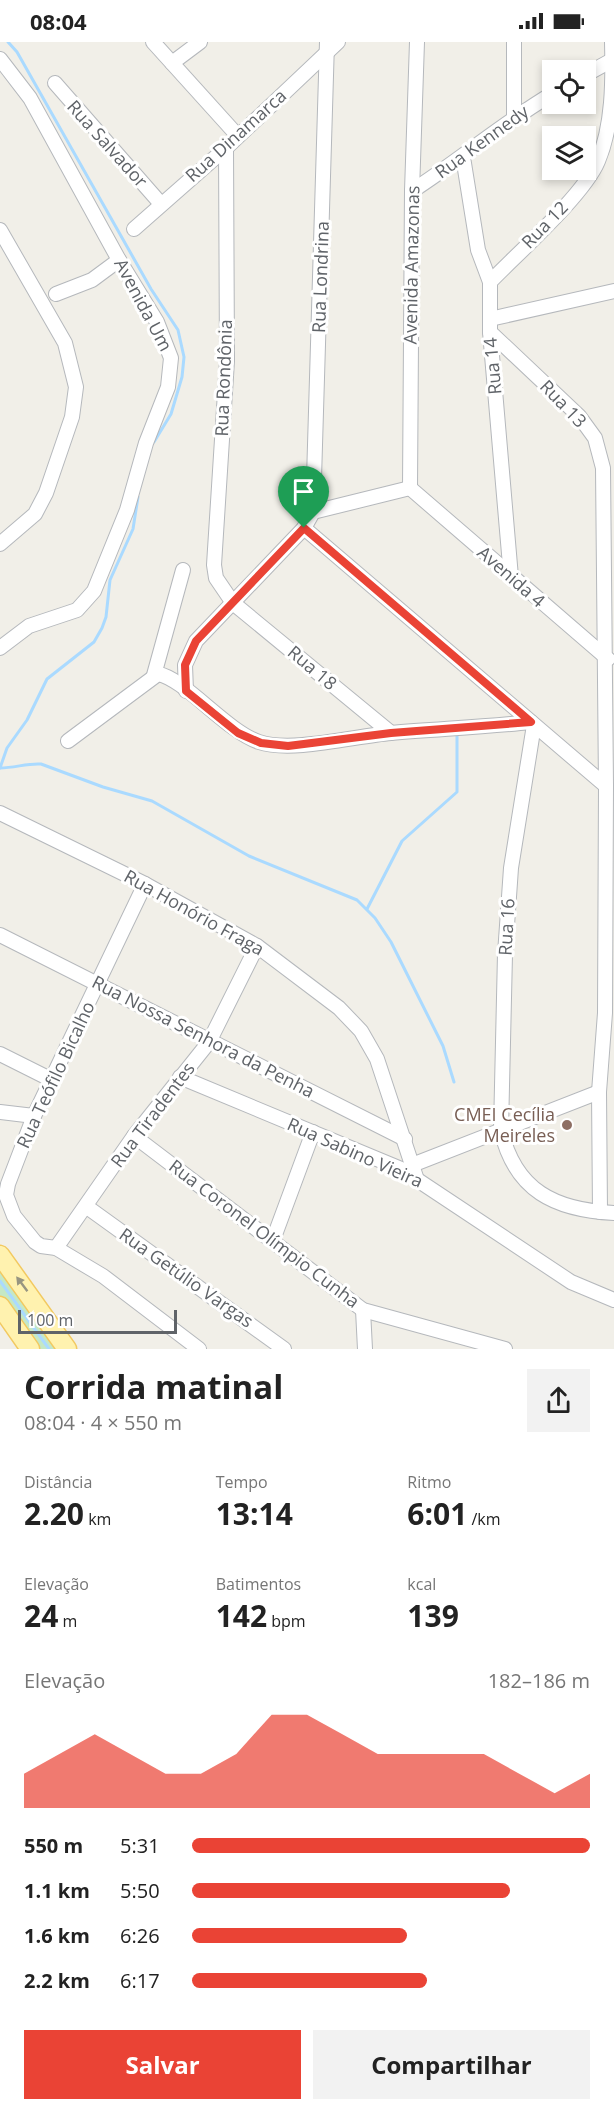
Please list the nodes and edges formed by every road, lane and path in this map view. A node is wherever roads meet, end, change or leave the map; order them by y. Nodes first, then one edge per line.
1 (153, 42) edge
2 (200, 42) edge
3 (338, 42) edge
4 (417, 42) edge
5 (514, 42) edge
6 (612, 42) edge
7 (327, 48) edge
8 (0, 59) edge
9 (613, 59) edge
10 (172, 63) junction
11 (596, 69) edge
12 (55, 83) dead end
13 (542, 100) edge
14 (514, 116) junction
15 (237, 135) junction
16 (226, 148) junction
17 (463, 157) junction
18 (412, 190) junction
19 (161, 204) junction
20 (134, 229) dead end
21 (0, 230) edge
22 (119, 260) junction
23 (490, 282) junction
24 (614, 291) edge
25 (56, 294) dead end
26 (490, 326) junction
27 (410, 488) junction
28 (314, 512) junction
29 (304, 528) junction
30 (0, 544) edge
31 (183, 570) dead end
32 (511, 577) junction
33 (233, 603) junction
34 (0, 648) edge
35 (609, 660) edge
36 (159, 675) junction
37 (186, 691) junction
38 (533, 724) junction
39 (391, 733) junction
40 (68, 741) dead end
41 (606, 786) junction
42 (2, 818) edge
43 (145, 884) junction
44 (0, 935) edge
45 (257, 946) junction
46 (99, 983) junction
47 (609, 1008) edge
48 (209, 1042) junction
49 (0, 1054) edge
50 (180, 1077) junction
51 (52, 1080) junction
52 (599, 1092) junction
53 (0, 1113) edge
54 (34, 1116) junction
55 (501, 1130) junction
56 (313, 1132) junction
57 (134, 1136) junction
58 (405, 1139) junction
59 (414, 1171) junction
60 (87, 1207) junction
61 (607, 1212) edge
62 (273, 1240) junction
63 (57, 1248) junction
64 (0, 1256) edge
65 (614, 1300) edge
66 (0, 1306) edge
67 (363, 1310) junction
68 (30, 1349) edge
69 (67, 1349) edge
70 (199, 1349) edge
71 (284, 1349) edge
72 (365, 1349) edge
73 (505, 1349) edge

1 - 10 street
2 - 10 street
3 - 7 street, Rua Dinamarca
4 - 18 street, Avenida Amazonas
5 - 14 street
6 - 9 street, Rua 12
7 - 15 street, Rua Dinamarca
7 - 28 street, Rua Londrina
8 - 22 street, Avenida Um
9 - 11 street
9 - 23 street, Rua 12
10 - 15 street
12 - 19 street, Rua Salvador
13 - 14 street, Rua Kennedy
14 - 17 street, Rua Kennedy
15 - 16 street, Rua Dinamarca
16 - 19 street, Rua Dinamarca
16 - 33 street, Rua Rondônia
17 - 18 street, Rua Kennedy
17 - 23 street, Rua 14
18 - 27 street, Avenida Amazonas
19 - 20 street, Rua Dinamarca
21 - 30 street
22 - 25 street
22 - 34 street, Avenida Um
23 - 26 street, Rua 14
24 - 26 street
26 - 32 street, Rua 14
26 - 35 street, Rua 13
27 - 28 street
27 - 32 street, Avenida 4
28 - 29 street
29 - 33 street
29 - 38 street
31 - 36 street
32 - 35 street, Avenida 4
33 - 37 street
33 - 39 street, Rua 18
35 - 41 street, Rua 13
36 - 37 street
36 - 40 street
37 - 39 street
38 - 39 street
38 - 41 street
38 - 55 street, Rua 16
41 - 47 street, Rua 13
42 - 43 street, Rua Honório Fraga
43 - 45 street, Rua Honório Fraga
43 - 46 street, Rua Teófilo Bicalho
44 - 46 street, Rua Nossa Senhora da Penha
45 - 48 street, Rua Tiradentes
45 - 58 street, Rua Honório Fraga
46 - 48 street, Rua Nossa Senhora da Penha
46 - 51 street, Rua Teófilo Bicalho
47 - 52 street, Rua 13
48 - 50 street, Rua Tiradentes
48 - 58 street, Rua Nossa Senhora da Penha
49 - 51 street
50 - 56 street, Rua Sabino Vieira
50 - 57 street, Rua Tiradentes
51 - 54 street, Rua Teófilo Bicalho
52 - 55 street
52 - 61 street, Rua 13
53 - 54 street
54 - 63 street, Rua Teófilo Bicalho
55 - 59 street
55 - 61 street, Rua 16
56 - 59 street, Rua Sabino Vieira
56 - 62 street
57 - 60 street, Rua Tiradentes
57 - 62 street, Rua Coronel Olímpio Cunha
58 - 59 street, Rua Honório Fraga
59 - 65 street, Rua Sabino Vieira
60 - 63 street, Rua Tiradentes
60 - 71 street, Rua Getúlio Vargas
62 - 67 street, Rua Coronel Olímpio Cunha
63 - 70 street
69 -> 64 main road
66 - 68 main road
67 - 72 street
67 - 73 street, Rua Coronel Olímpio Cunha

